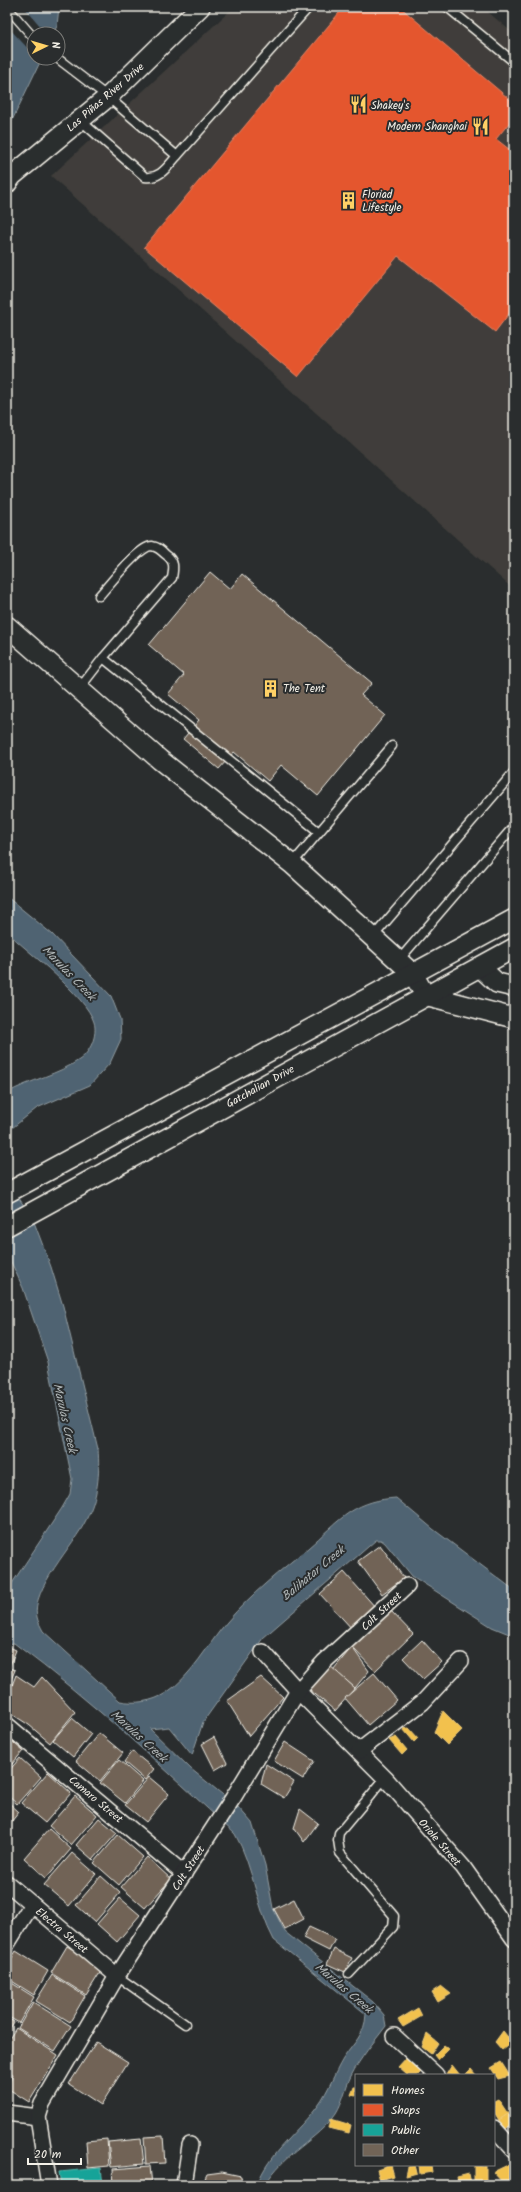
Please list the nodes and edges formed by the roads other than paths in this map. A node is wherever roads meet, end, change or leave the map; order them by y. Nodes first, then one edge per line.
1 (7, 7) edge
2 (200, 7) edge
3 (309, 7) edge
4 (447, 7) edge
5 (26, 29) edge
6 (514, 62) edge
7 (66, 65) edge
8 (108, 97) junction
9 (80, 120) junction
10 (177, 156) junction
11 (7, 183) edge
12 (99, 596) dead end
13 (7, 626) edge
14 (103, 658) junction
15 (79, 688) junction
16 (392, 746) dead end
17 (514, 772) edge
18 (514, 826) edge
19 (319, 832) junction
20 (292, 864) junction
21 (514, 919) edge
22 (373, 937) junction
23 (514, 948) edge
24 (399, 960) junction
25 (480, 967) junction
26 (414, 974) junction
27 (514, 986) edge
28 (425, 995) junction
29 (514, 1018) edge
30 (12, 1190) edge
31 (7, 1226) edge
32 (407, 1586) dead end
33 (263, 1652) dead end
34 (461, 1661) dead end
35 (298, 1691) junction
36 (7, 1725) edge
37 (359, 1751) junction
38 (385, 1778) junction
39 (184, 1874) junction
40 (7, 1883) edge
41 (32, 1904) junction
42 (514, 1939) edge
43 (7, 1944) edge
44 (349, 1974) dead end
45 (117, 1976) junction
46 (186, 2024) dead end
47 (394, 2036) dead end
48 (435, 2074) edge
49 (7, 2113) edge
50 (38, 2116) junction
51 (495, 2129) edge
52 (190, 2145) dead end
53 (514, 2150) edge
54 (49, 2185) edge
55 (184, 2185) edge

1 - 5 lane
2 - 8 street, Las Piñas River Drive
3 - 10 lane
4 - 6 lane
7 - 8 lane
8 - 9 street, Las Piñas River Drive
8 - 10 lane
9 - 10 lane
9 - 11 street, Las Piñas River Drive
12 - 14 lane
13 - 15 street
14 - 15 lane
14 - 19 lane
15 - 20 street
16 - 19 lane
17 - 22 lane
18 - 24 lane
19 - 20 lane
20 - 22 street
21 - 26 street
22 - 24 street
23 - 25 street, Gatchalian Drive
24 - 26 street
25 - 27 street
25 - 28 street, Gatchalian Drive
26 - 28 street
26 - 30 street
28 - 29 street
28 - 31 street, Gatchalian Drive
32 - 35 street, Colt Street
33 - 35 street, Oriole Street
34 - 37 street
35 - 37 street, Oriole Street
35 - 39 street, Colt Street
36 - 39 street, Camaro Street
37 - 38 street, Oriole Street
38 - 42 street, Oriole Street
38 - 44 lane
39 - 45 street, Colt Street
40 - 41 street, Electra Street
41 - 43 street
41 - 45 street, Electra Street
45 - 46 lane
45 - 50 street, Colt Street
47 - 48 street
49 - 50 street
50 - 54 street
51 - 53 street
52 - 55 street

